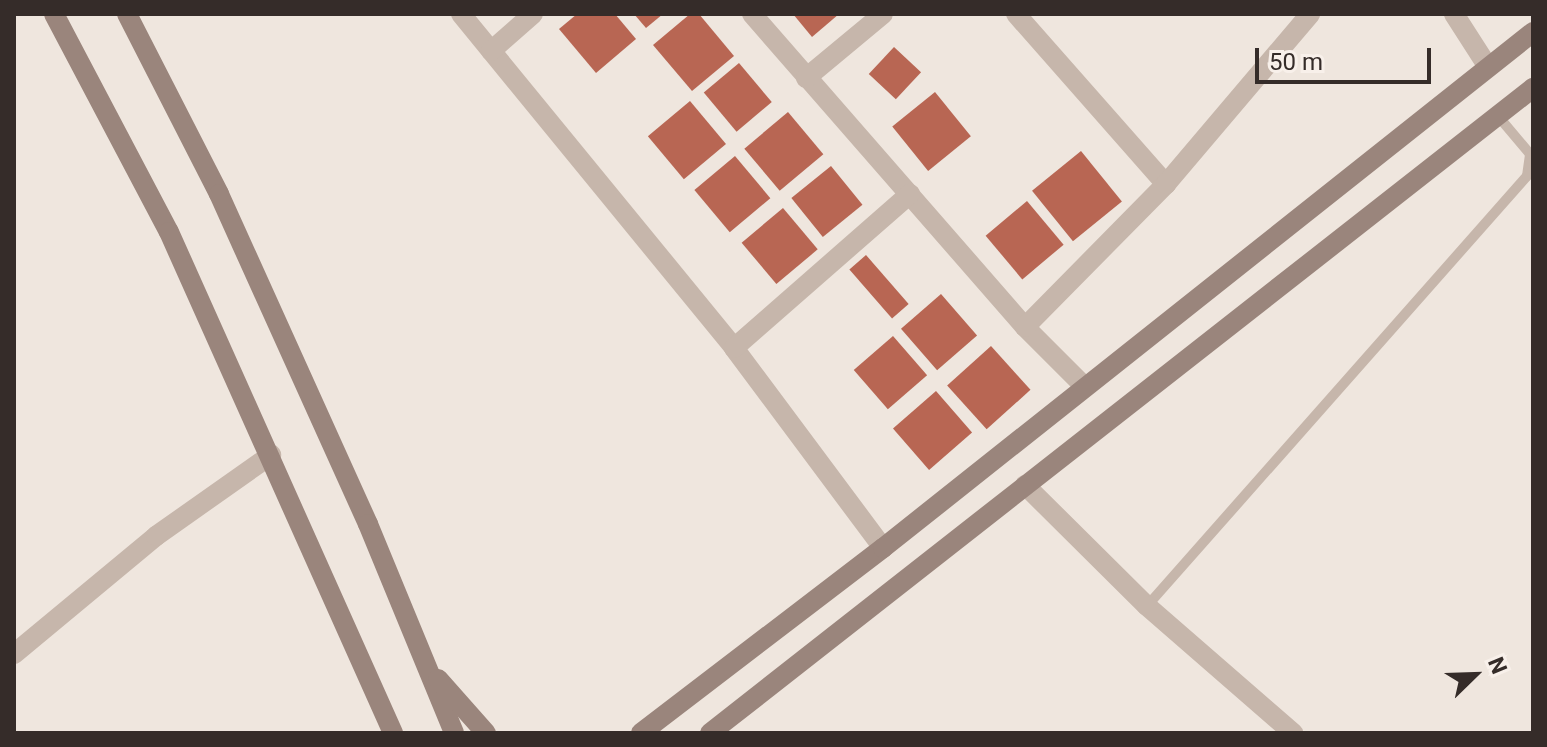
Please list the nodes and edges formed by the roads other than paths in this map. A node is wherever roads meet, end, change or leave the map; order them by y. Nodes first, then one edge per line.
1 (54, 14) edge
2 (127, 14) edge
3 (461, 14) edge
4 (533, 14) edge
5 (752, 14) edge
6 (883, 14) edge
7 (1016, 14) edge
8 (1310, 14) edge
9 (1454, 14) edge
10 (1533, 32) edge
11 (491, 51) junction
12 (1488, 67) junction
13 (806, 78) junction
14 (1533, 88) edge
15 (1497, 116) junction
16 (1166, 184) junction
17 (910, 194) junction
18 (1025, 327) junction
19 (734, 348) junction
20 (1083, 385) junction
21 (271, 455) junction
22 (1025, 485) junction
23 (883, 548) junction
24 (1147, 606) junction
25 (356, 647) junction
26 (14, 654) edge
27 (425, 663) junction
28 (377, 733) edge
29 (393, 733) edge
30 (454, 733) edge
31 (486, 733) edge
32 (641, 733) edge
33 (710, 733) edge
34 (1293, 733) edge

1 - 21 street
2 - 27 street
3 - 11 street
4 - 11 street
5 - 13 street
6 - 13 street
7 - 16 street
8 - 16 street
9 - 12 street
10 - 12 street
11 - 19 street
12 - 20 street
13 - 17 street
14 - 15 street
15 - 22 street
15 - 24 lane
16 - 18 street
17 - 18 street
17 - 19 street
18 - 20 street
19 - 23 street
20 - 23 street
21 - 25 street
21 - 26 street
22 - 24 street
22 - 33 street
23 - 32 street
24 - 34 street
25 - 28 street
25 - 29 street
27 - 30 street
27 - 31 street

